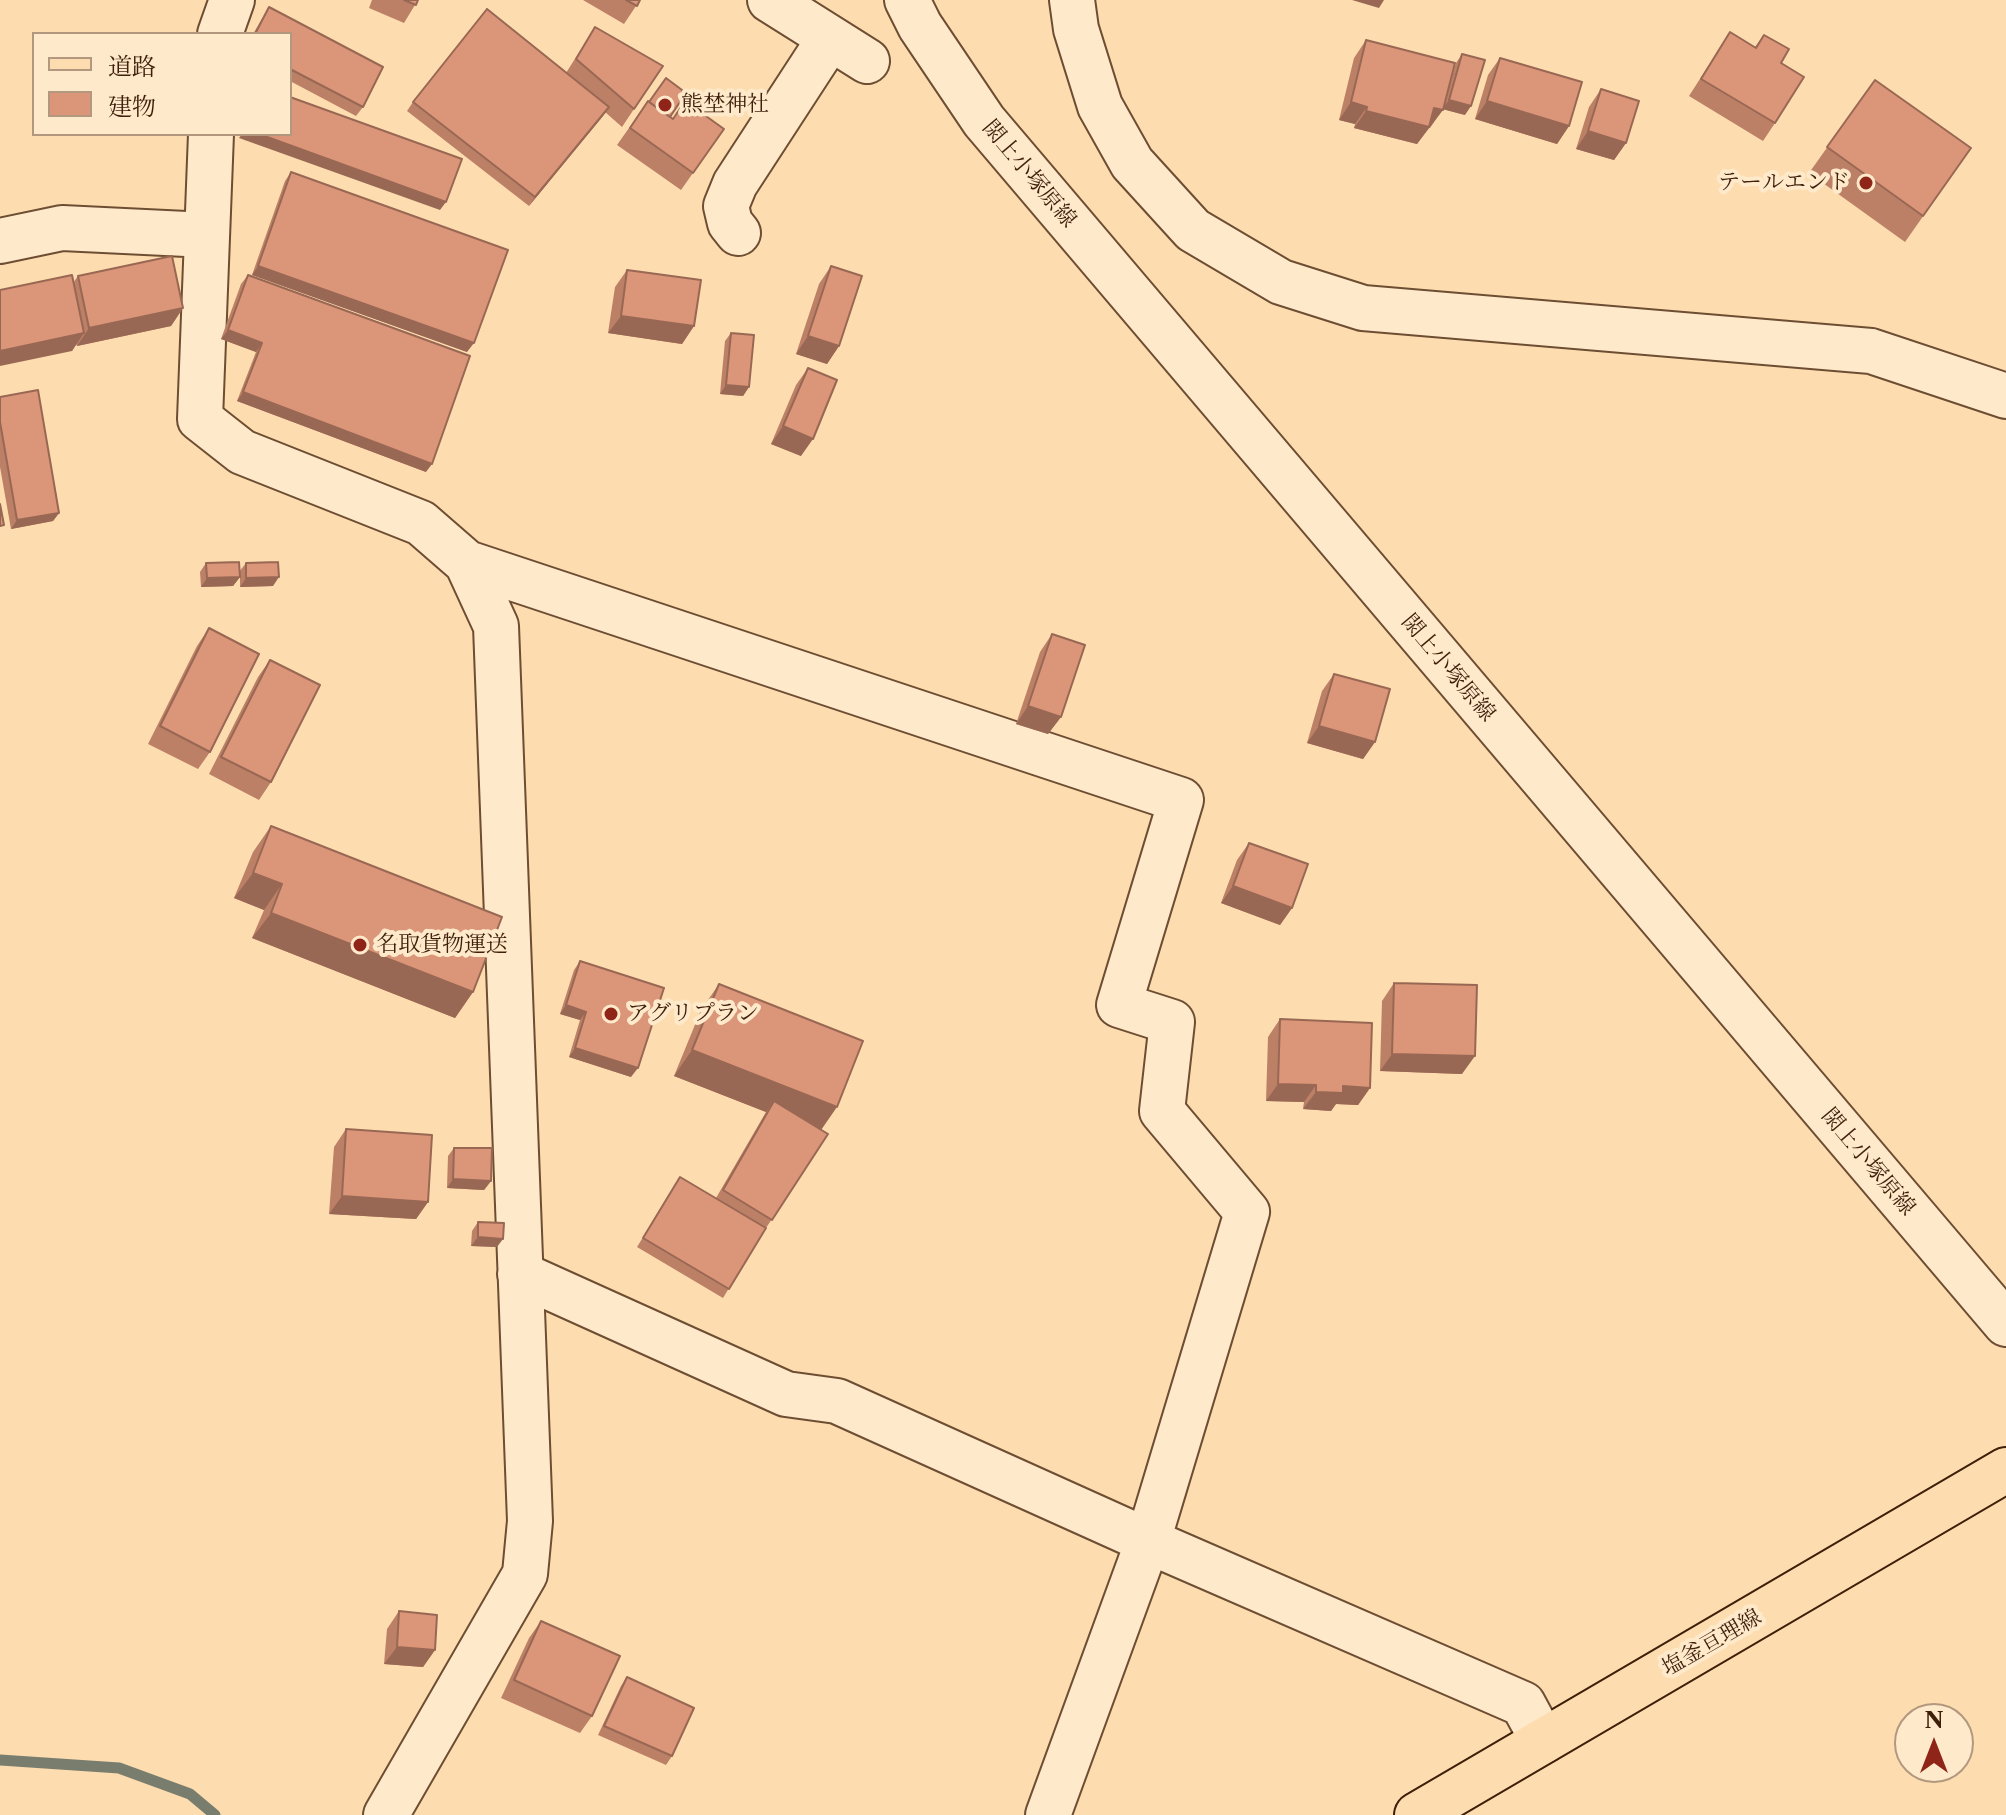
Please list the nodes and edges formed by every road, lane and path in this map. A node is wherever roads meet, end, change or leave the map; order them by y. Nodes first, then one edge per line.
1 (232, 0) edge
2 (770, 0) edge
3 (907, 0) edge
4 (1072, 0) edge
5 (221, 32) edge
6 (830, 38) junction
7 (867, 61) dead end
8 (211, 136) edge
9 (738, 233) dead end
10 (207, 235) junction
11 (0, 241) edge
12 (2006, 396) edge
13 (467, 563) junction
14 (520, 1274) junction
15 (2006, 1324) edge
16 (2006, 1470) edge
17 (1148, 1541) junction
18 (1543, 1741) junction
19 (386, 1815) edge
20 (1048, 1815) edge
21 (1417, 1815) edge

1 - 5 street
2 - 6 street
3 - 15 street, 閖上小塚原線
4 - 12 street
6 - 7 street
6 - 9 street
8 - 10 street
10 - 11 street
10 - 13 street
13 - 14 street
13 - 17 street
14 - 17 street
14 - 19 street
16 - 18 main road, 塩釜亘理線
17 - 18 street
17 - 20 street
18 - 21 main road, 塩釜亘理線

